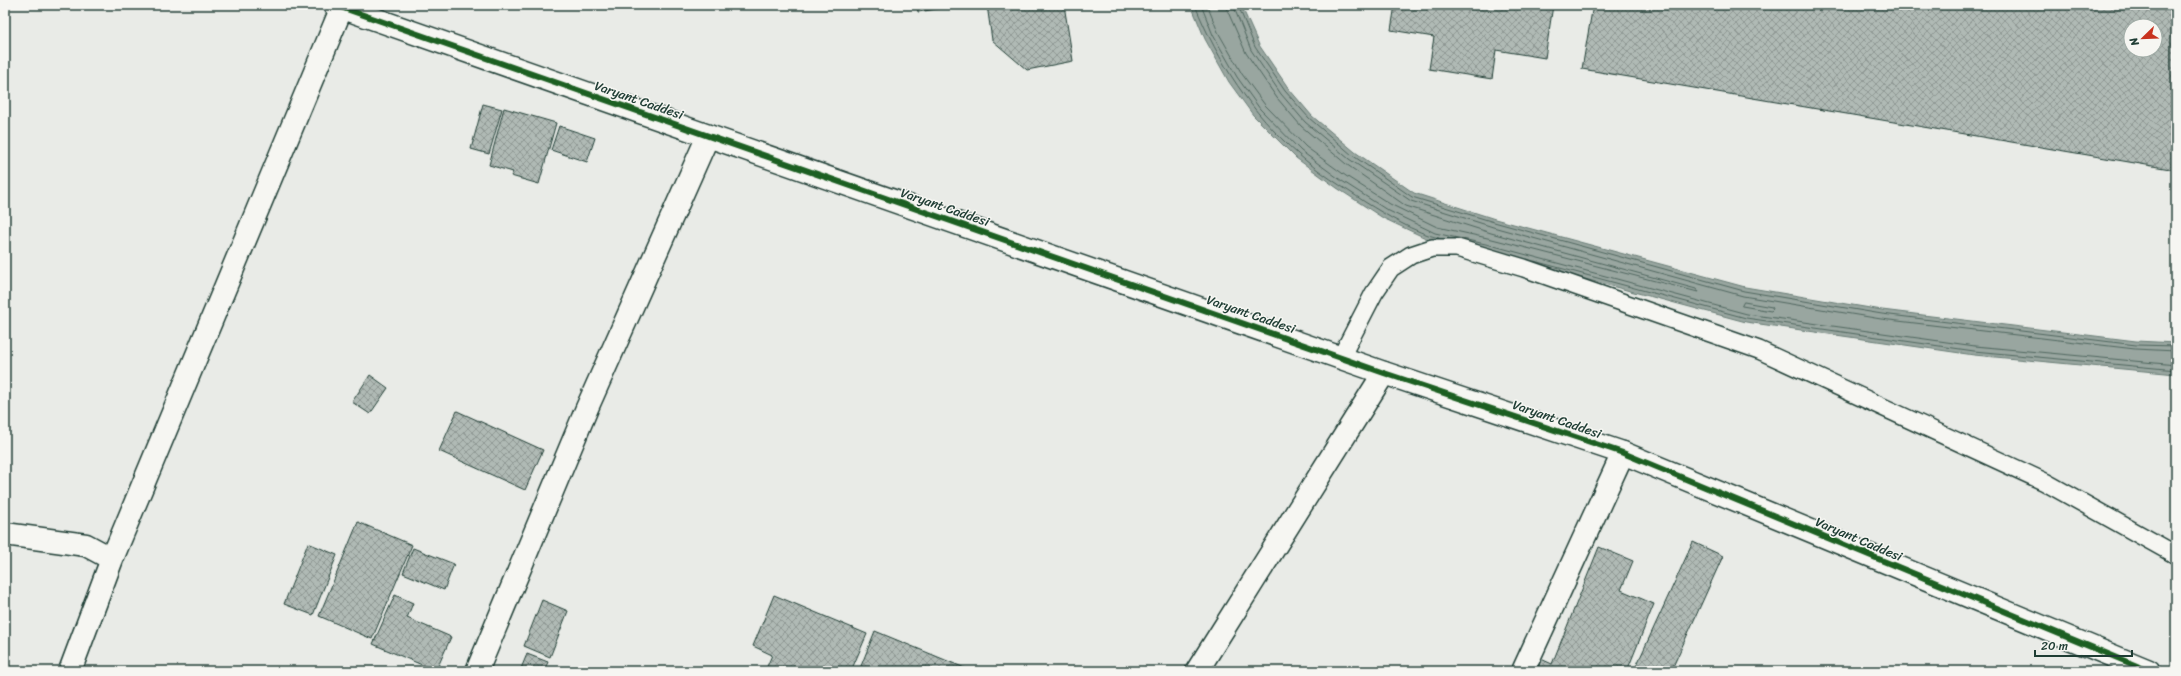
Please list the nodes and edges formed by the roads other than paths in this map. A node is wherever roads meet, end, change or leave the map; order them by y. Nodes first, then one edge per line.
1 (338, 6) edge
2 (708, 136) junction
3 (1341, 357) junction
4 (1384, 373) junction
5 (1623, 453) junction
6 (5, 534) edge
7 (2176, 555) edge
8 (112, 559) junction
9 (70, 671) edge
10 (477, 671) edge
11 (1197, 671) edge
12 (1523, 671) edge
13 (2149, 671) edge

1 - 2 street, Varyant Caddesi
1 - 8 street
2 - 3 street, Varyant Caddesi
2 - 10 street
3 - 4 street, Varyant Caddesi
3 - 7 lane
4 - 5 street, Varyant Caddesi
4 - 11 street
5 - 12 street
5 - 13 street, Varyant Caddesi
6 - 8 street
8 - 9 street

